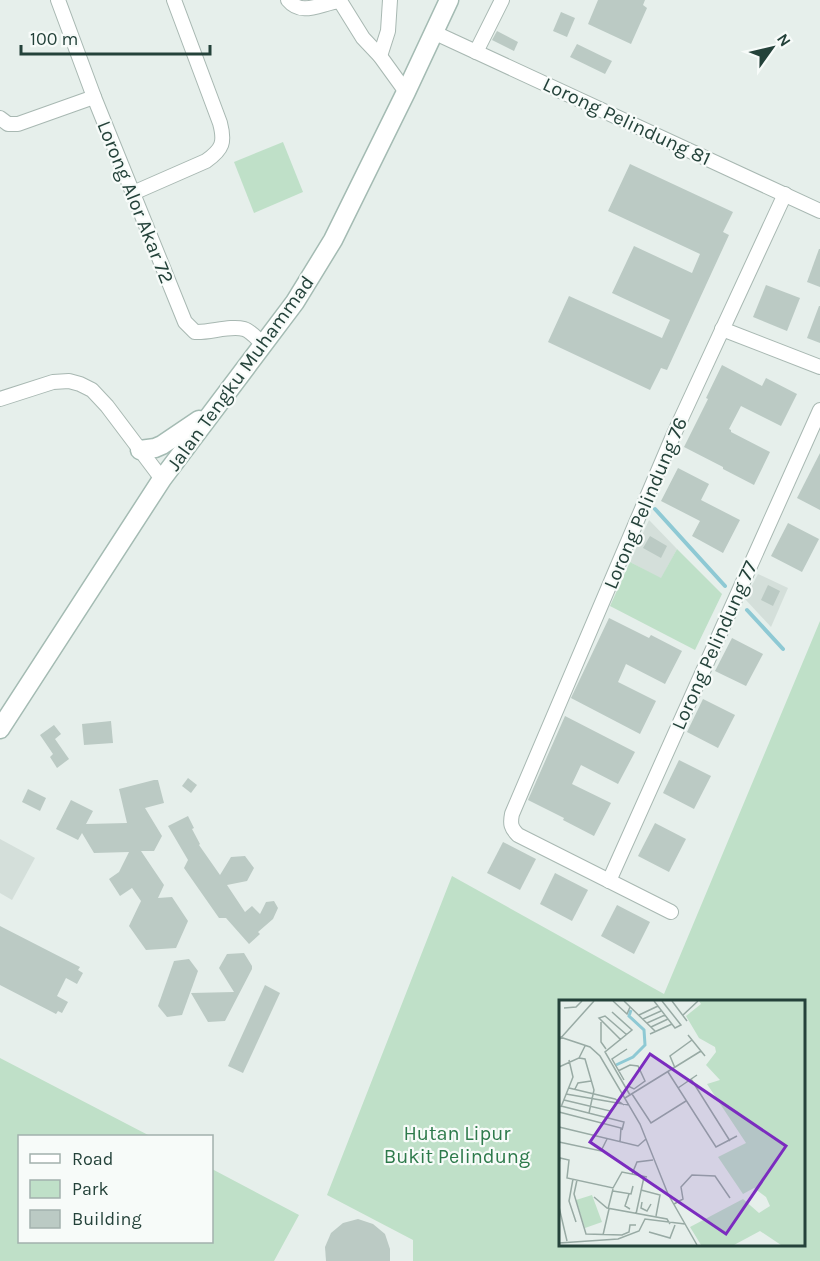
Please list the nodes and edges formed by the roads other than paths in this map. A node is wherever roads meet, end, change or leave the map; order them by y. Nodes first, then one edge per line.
1 (58, 0) edge
2 (174, 0) edge
3 (288, 0) edge
4 (390, 0) edge
5 (449, 0) edge
6 (502, 0) edge
7 (340, 1) edge
8 (433, 32) junction
9 (476, 52) junction
10 (380, 56) junction
11 (406, 92) junction
12 (94, 97) junction
13 (0, 118) edge
14 (133, 193) junction
15 (785, 194) junction
16 (820, 211) edge
17 (722, 329) junction
18 (263, 344) junction
19 (820, 367) edge
20 (0, 399) edge
21 (215, 408) junction
22 (820, 410) edge
23 (140, 450) junction
24 (162, 479) junction
25 (0, 729) edge
26 (609, 881) junction
27 (670, 912) dead end

1 - 12 street, Lorong Alor Akar 72
2 - 14 street
3 - 7 street
4 - 10 street
5 - 8 main road, Jalan Tengku Muhammad
6 - 9 street
7 - 10 street
8 - 9 street, Lorong Pelindung 81
8 - 11 main road, Jalan Tengku Muhammad
9 - 15 street, Lorong Pelindung 81
10 - 11 street
11 - 18 main road, Jalan Tengku Muhammad
12 - 13 street
12 - 14 street, Lorong Alor Akar 72
14 - 18 street, Lorong Alor Akar 72
15 - 16 street, Lorong Pelindung 81
15 - 17 street, Lorong Pelindung 76
17 - 19 street
17 - 26 street, Lorong Pelindung 76
18 - 21 main road, Jalan Tengku Muhammad
20 - 23 street
21 - 23 main road
21 - 24 main road, Jalan Tengku Muhammad
22 - 26 street, Lorong Pelindung 77
23 - 24 street
24 - 25 main road, Jalan Tengku Muhammad
26 - 27 street

